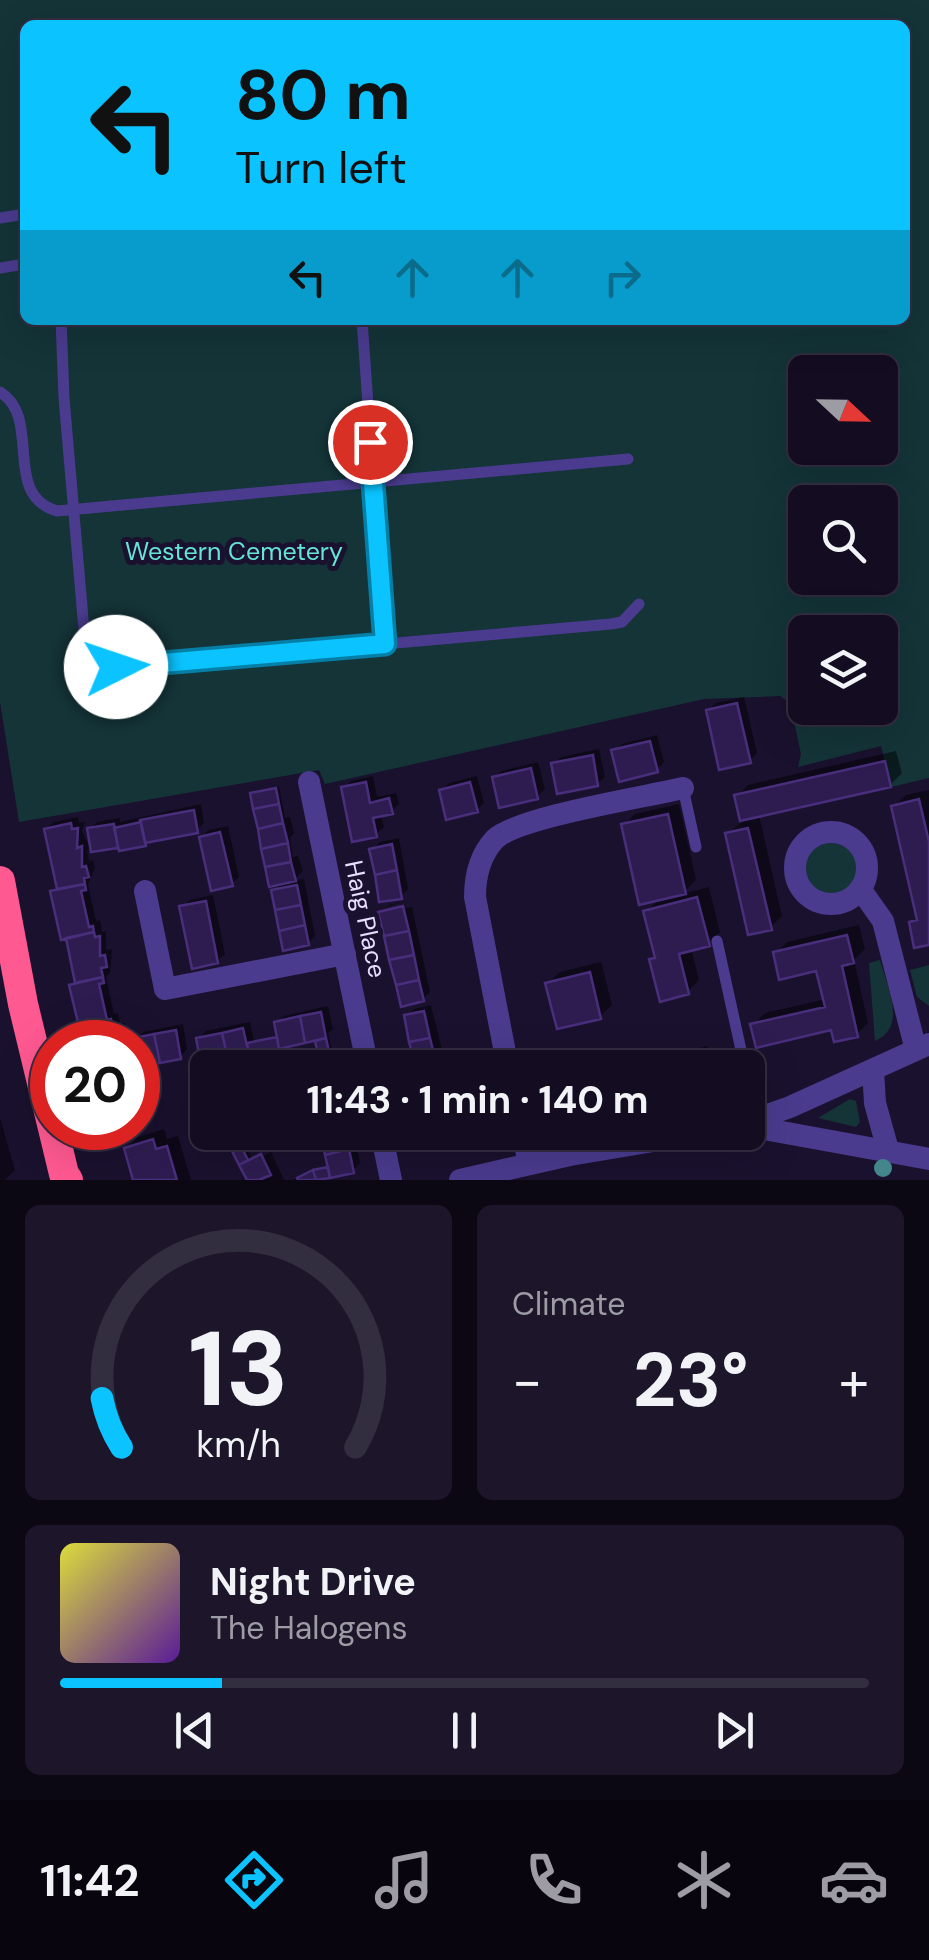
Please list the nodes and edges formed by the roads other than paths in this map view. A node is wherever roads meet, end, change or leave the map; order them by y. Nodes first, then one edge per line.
1 (61, 325) edge
2 (362, 325) edge
3 (0, 392) edge
4 (628, 458) dead end
5 (373, 481) junction
6 (74, 511) junction
7 (639, 604) dead end
8 (385, 644) junction
9 (309, 782) dead end
10 (683, 788) joint
11 (696, 846) dead end
12 (0, 881) edge
13 (145, 890) dead end
14 (861, 890) dead end
15 (716, 942) dead end
16 (345, 954) junction
17 (923, 1047) edge
18 (364, 1050) edge
19 (505, 1050) edge
20 (741, 1050) edge
21 (873, 1070) junction
22 (765, 1117) edge
23 (765, 1126) edge
24 (385, 1150) edge
25 (525, 1150) edge
26 (603, 1150) edge
27 (888, 1150) junction
28 (929, 1159) edge
29 (528, 1163) junction
30 (65, 1178) edge
31 (391, 1180) edge
32 (460, 1180) edge

1 - 6 lane
2 - 5 lane
3 - 6 lane
4 - 5 lane
5 - 6 lane
5 - 8 lane
6 - 8 lane
7 - 8 lane
9 - 16 street, Haig Place
10 - 11 lane
10 - 19 street
12 - 30 highway
13 - 16 street
14 - 17 street
15 - 20 lane
16 - 18 street, Haig Place
17 - 21 street
21 - 22 street
21 - 27 street
23 - 27 street
24 - 31 street
25 - 29 street
26 - 29 street
27 - 28 street
29 - 32 street

